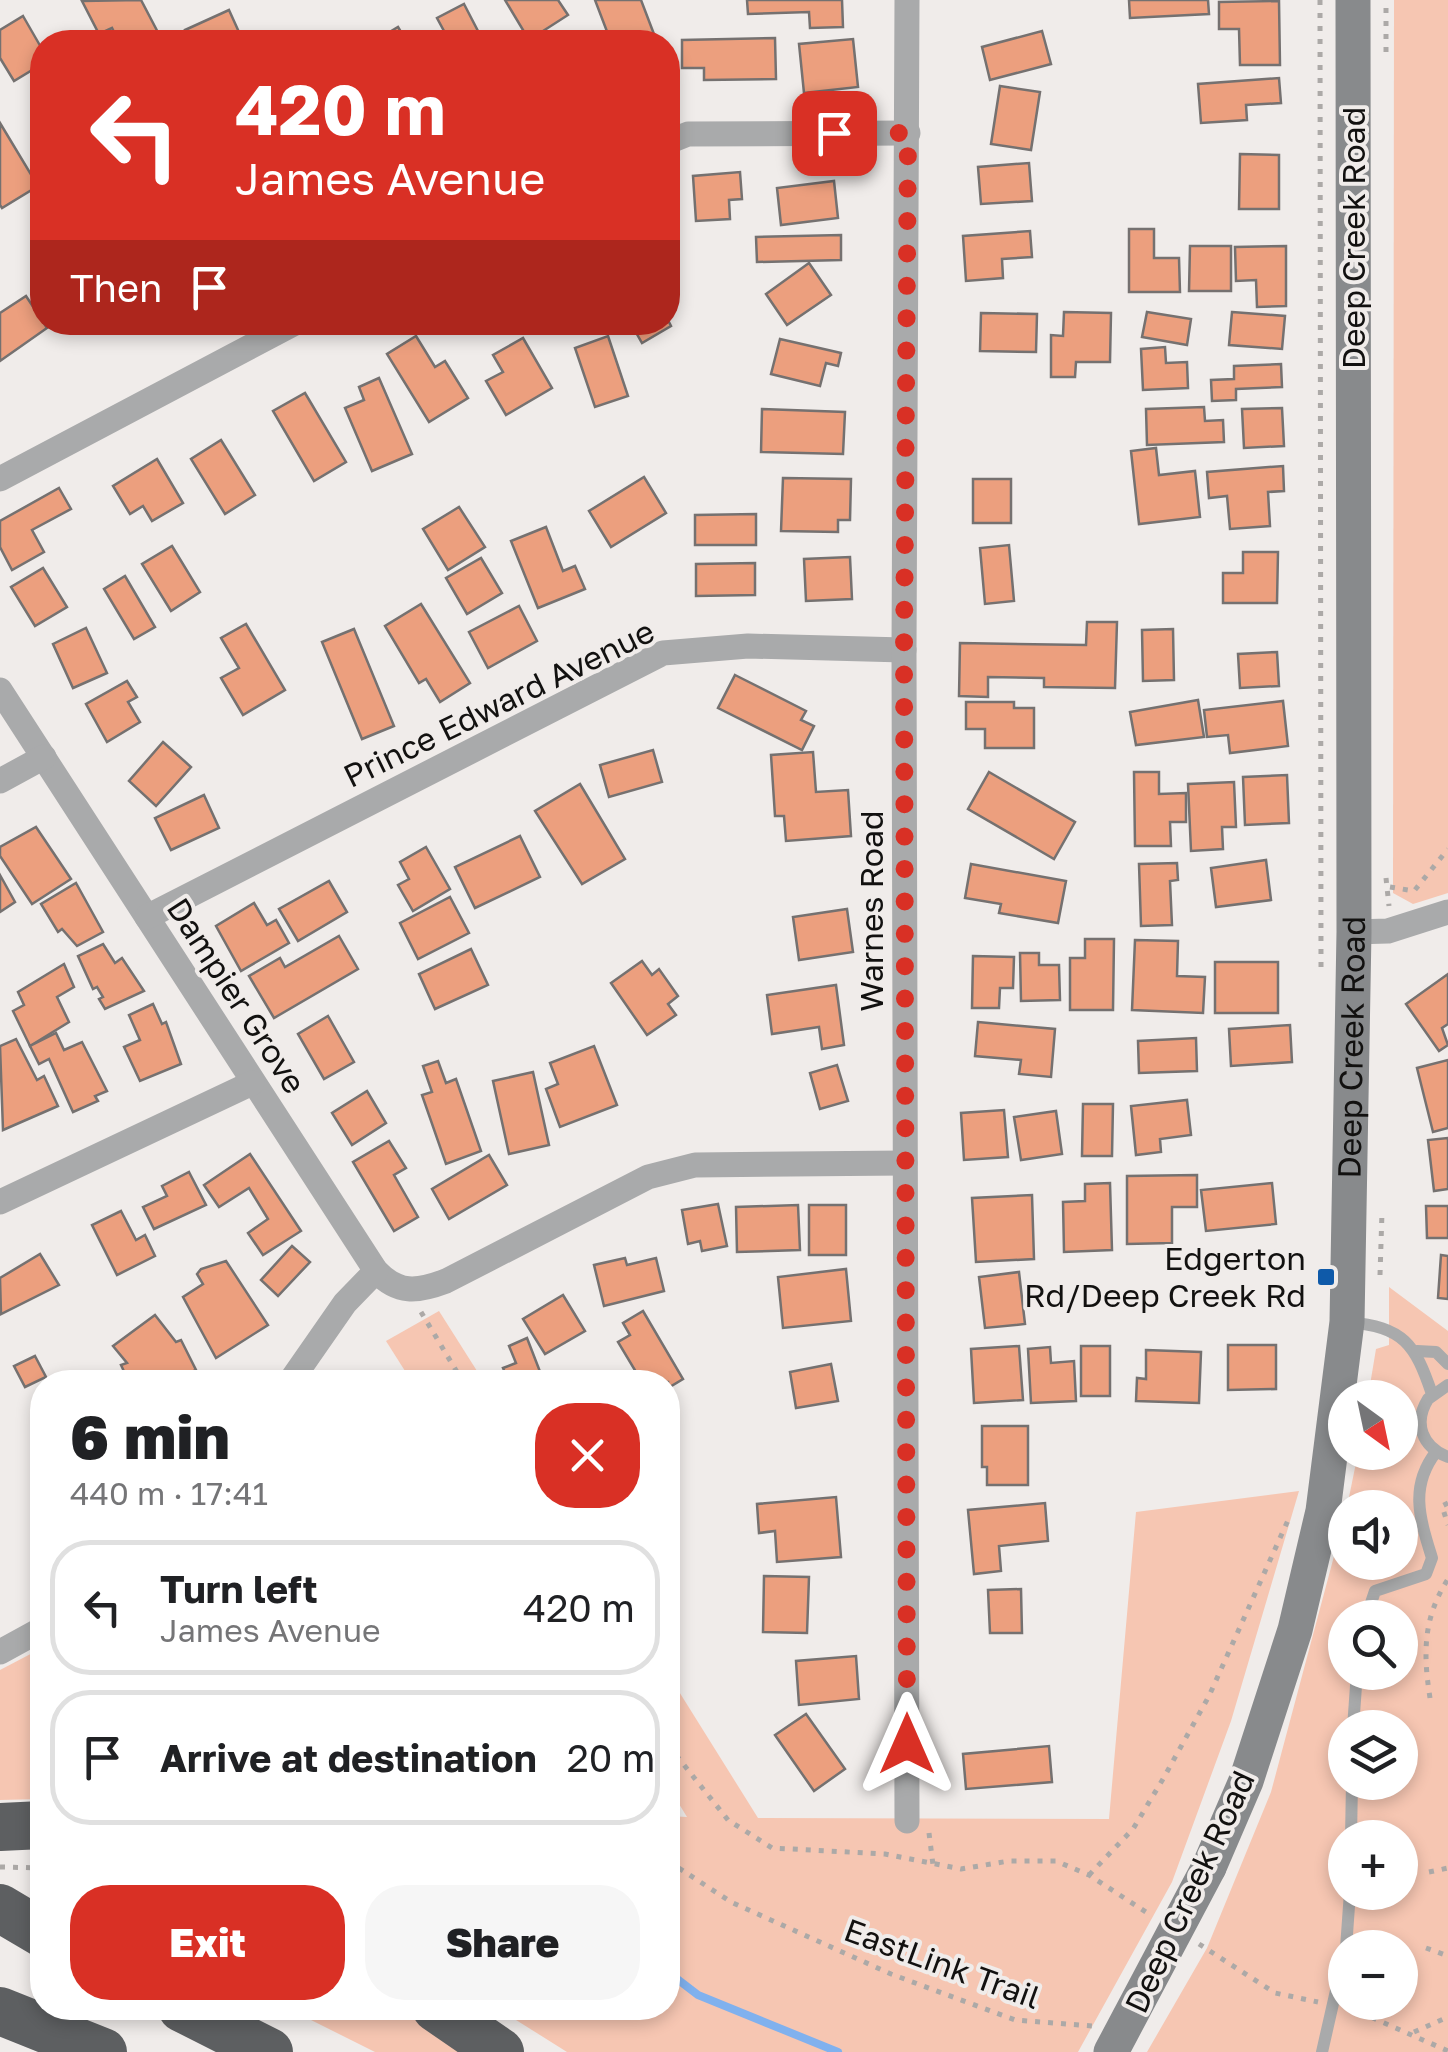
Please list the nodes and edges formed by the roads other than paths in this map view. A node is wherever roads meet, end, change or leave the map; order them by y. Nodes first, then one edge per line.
1 (908, 0) edge
2 (1353, 0) edge
3 (908, 133) junction
4 (680, 137) edge
5 (272, 335) edge
6 (0, 479) edge
7 (904, 650) junction
8 (0, 690) edge
9 (44, 758) junction
10 (0, 781) edge
11 (1448, 912) edge
12 (146, 917) junction
13 (1354, 932) junction
14 (252, 1083) junction
15 (905, 1163) junction
16 (0, 1202) edge
17 (376, 1272) junction
18 (1347, 1322) junction
19 (1417, 1350) junction
20 (1448, 1364) edge
21 (298, 1370) edge
22 (1448, 1386) edge
23 (1432, 1394) junction
24 (1442, 1455) edge
25 (1372, 1600) edge
26 (30, 1636) edge
27 (0, 1652) edge
28 (907, 1821) dead end
29 (30, 1826) edge
30 (0, 1827) edge
31 (0, 1908) edge
32 (30, 1926) edge
33 (0, 1978) edge
34 (30, 1995) edge
35 (0, 2011) edge
36 (75, 2020) edge
37 (205, 2020) edge
38 (453, 2020) edge
39 (1329, 2020) edge
40 (1104, 2039) edge
41 (256, 2046) edge
42 (102, 2052) edge
43 (136, 2052) edge
44 (500, 2052) edge
45 (1322, 2052) edge

1 - 3 street, Warnes Road
2 - 13 main road, Deep Creek Road
3 - 4 street
3 - 7 street, Warnes Road
5 - 6 street
7 - 12 street, Prince Edward Avenue
7 - 15 street, Warnes Road
8 - 9 street, Dampier Grove
9 - 10 street
9 - 12 street, Dampier Grove
11 - 13 street
12 - 14 street, Dampier Grove
13 - 18 main road, Deep Creek Road
14 - 16 street
14 - 17 street, Dampier Grove
15 - 17 street, Dampier Grove
15 - 28 street, Warnes Road
17 - 21 street
18 - 19 lane
18 - 40 main road, Deep Creek Road, bridge
19 - 20 lane
19 - 23 lane
22 - 23 lane
23 - 24 lane
24 - 25 lane
26 - 27 street
29 - 30 highway
31 - 32 highway
33 - 34 highway
35 - 42 highway
36 - 43 highway
37 - 41 highway
38 - 44 highway
39 - 45 lane

